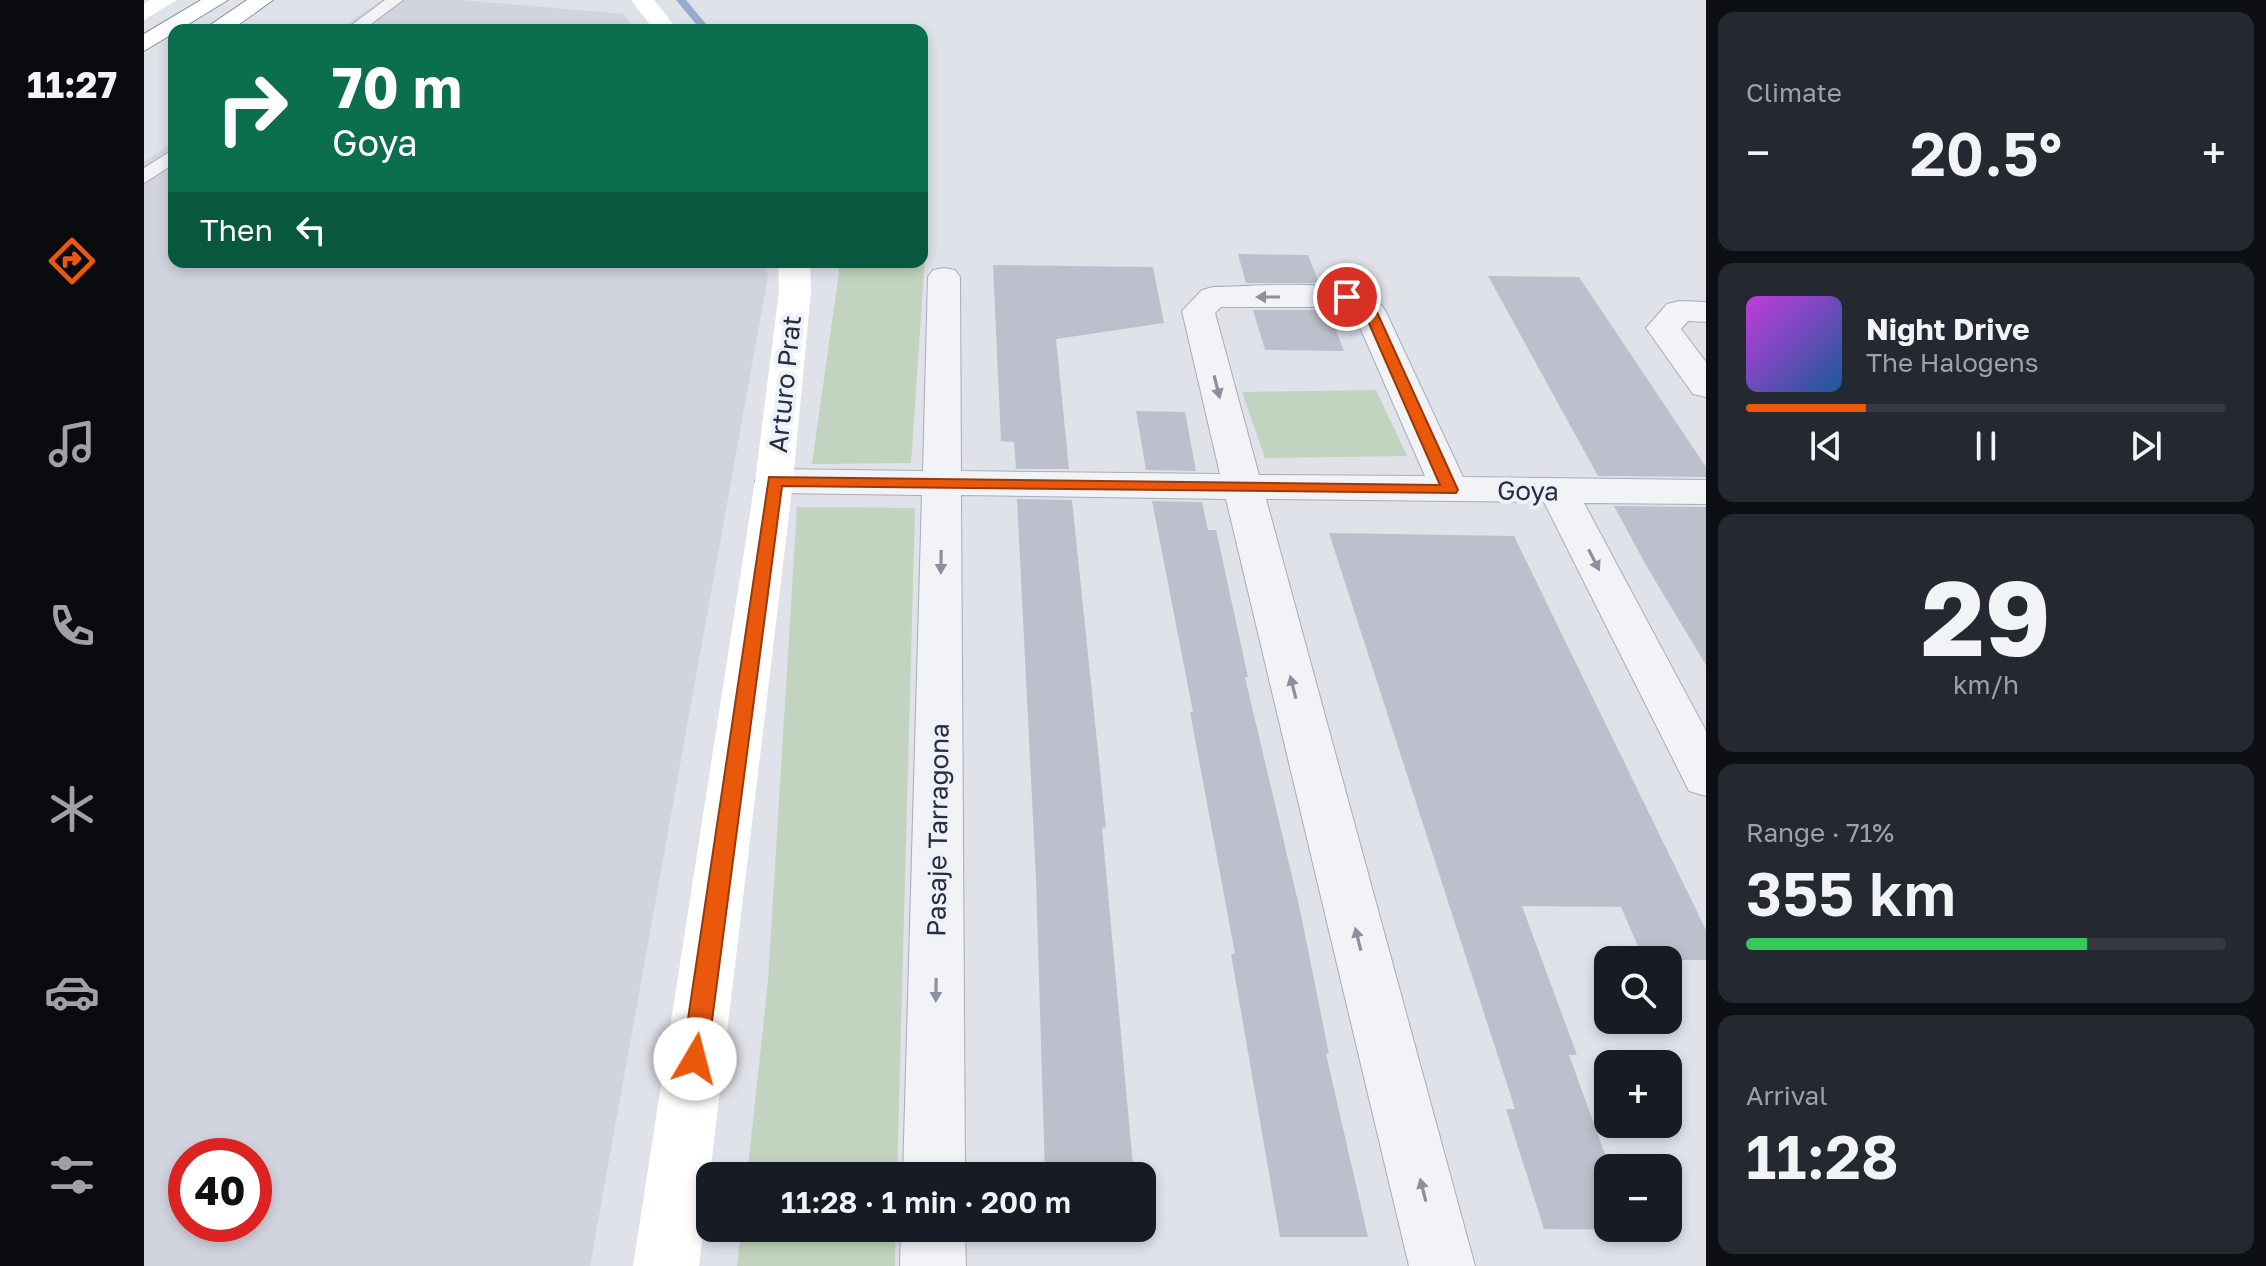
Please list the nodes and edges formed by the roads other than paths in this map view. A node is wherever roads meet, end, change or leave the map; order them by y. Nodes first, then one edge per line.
1 (166, 0) edge
2 (217, 0) edge
3 (262, 0) edge
4 (395, 0) edge
5 (642, 0) edge
6 (144, 13) edge
7 (177, 24) edge
8 (224, 24) edge
9 (361, 24) edge
10 (661, 24) edge
11 (168, 30) edge
12 (144, 44) edge
13 (168, 159) edge
14 (144, 177) edge
15 (794, 268) edge
16 (944, 277) dead end
17 (1706, 312) edge
18 (1706, 386) edge
19 (774, 481) junction
20 (941, 484) junction
21 (1242, 487) junction
22 (1450, 490) junction
23 (1558, 491) junction
24 (1706, 492) edge
25 (1706, 777) edge
26 (934, 1162) edge
27 (933, 1242) edge
28 (666, 1266) edge
29 (933, 1266) edge
30 (1442, 1266) edge

1 - 6 main road
2 - 7 main road
3 - 8 main road
4 - 9 lane
5 - 10 main road
11 - 12 main road
13 - 14 lane
15 - 19 main road, Arturo Prat
16 - 20 street, Pasaje Tarragona
17 - 18 street
19 - 20 street, Goya
19 - 28 main road, Arturo Prat
20 - 21 street, Goya
20 -> 26 street, Pasaje Tarragona
21 - 22 street, Goya
22 -> 21 street
30 -> 21 street
22 - 23 street, Goya
23 - 24 street, Goya
23 -> 25 street
27 - 29 street

